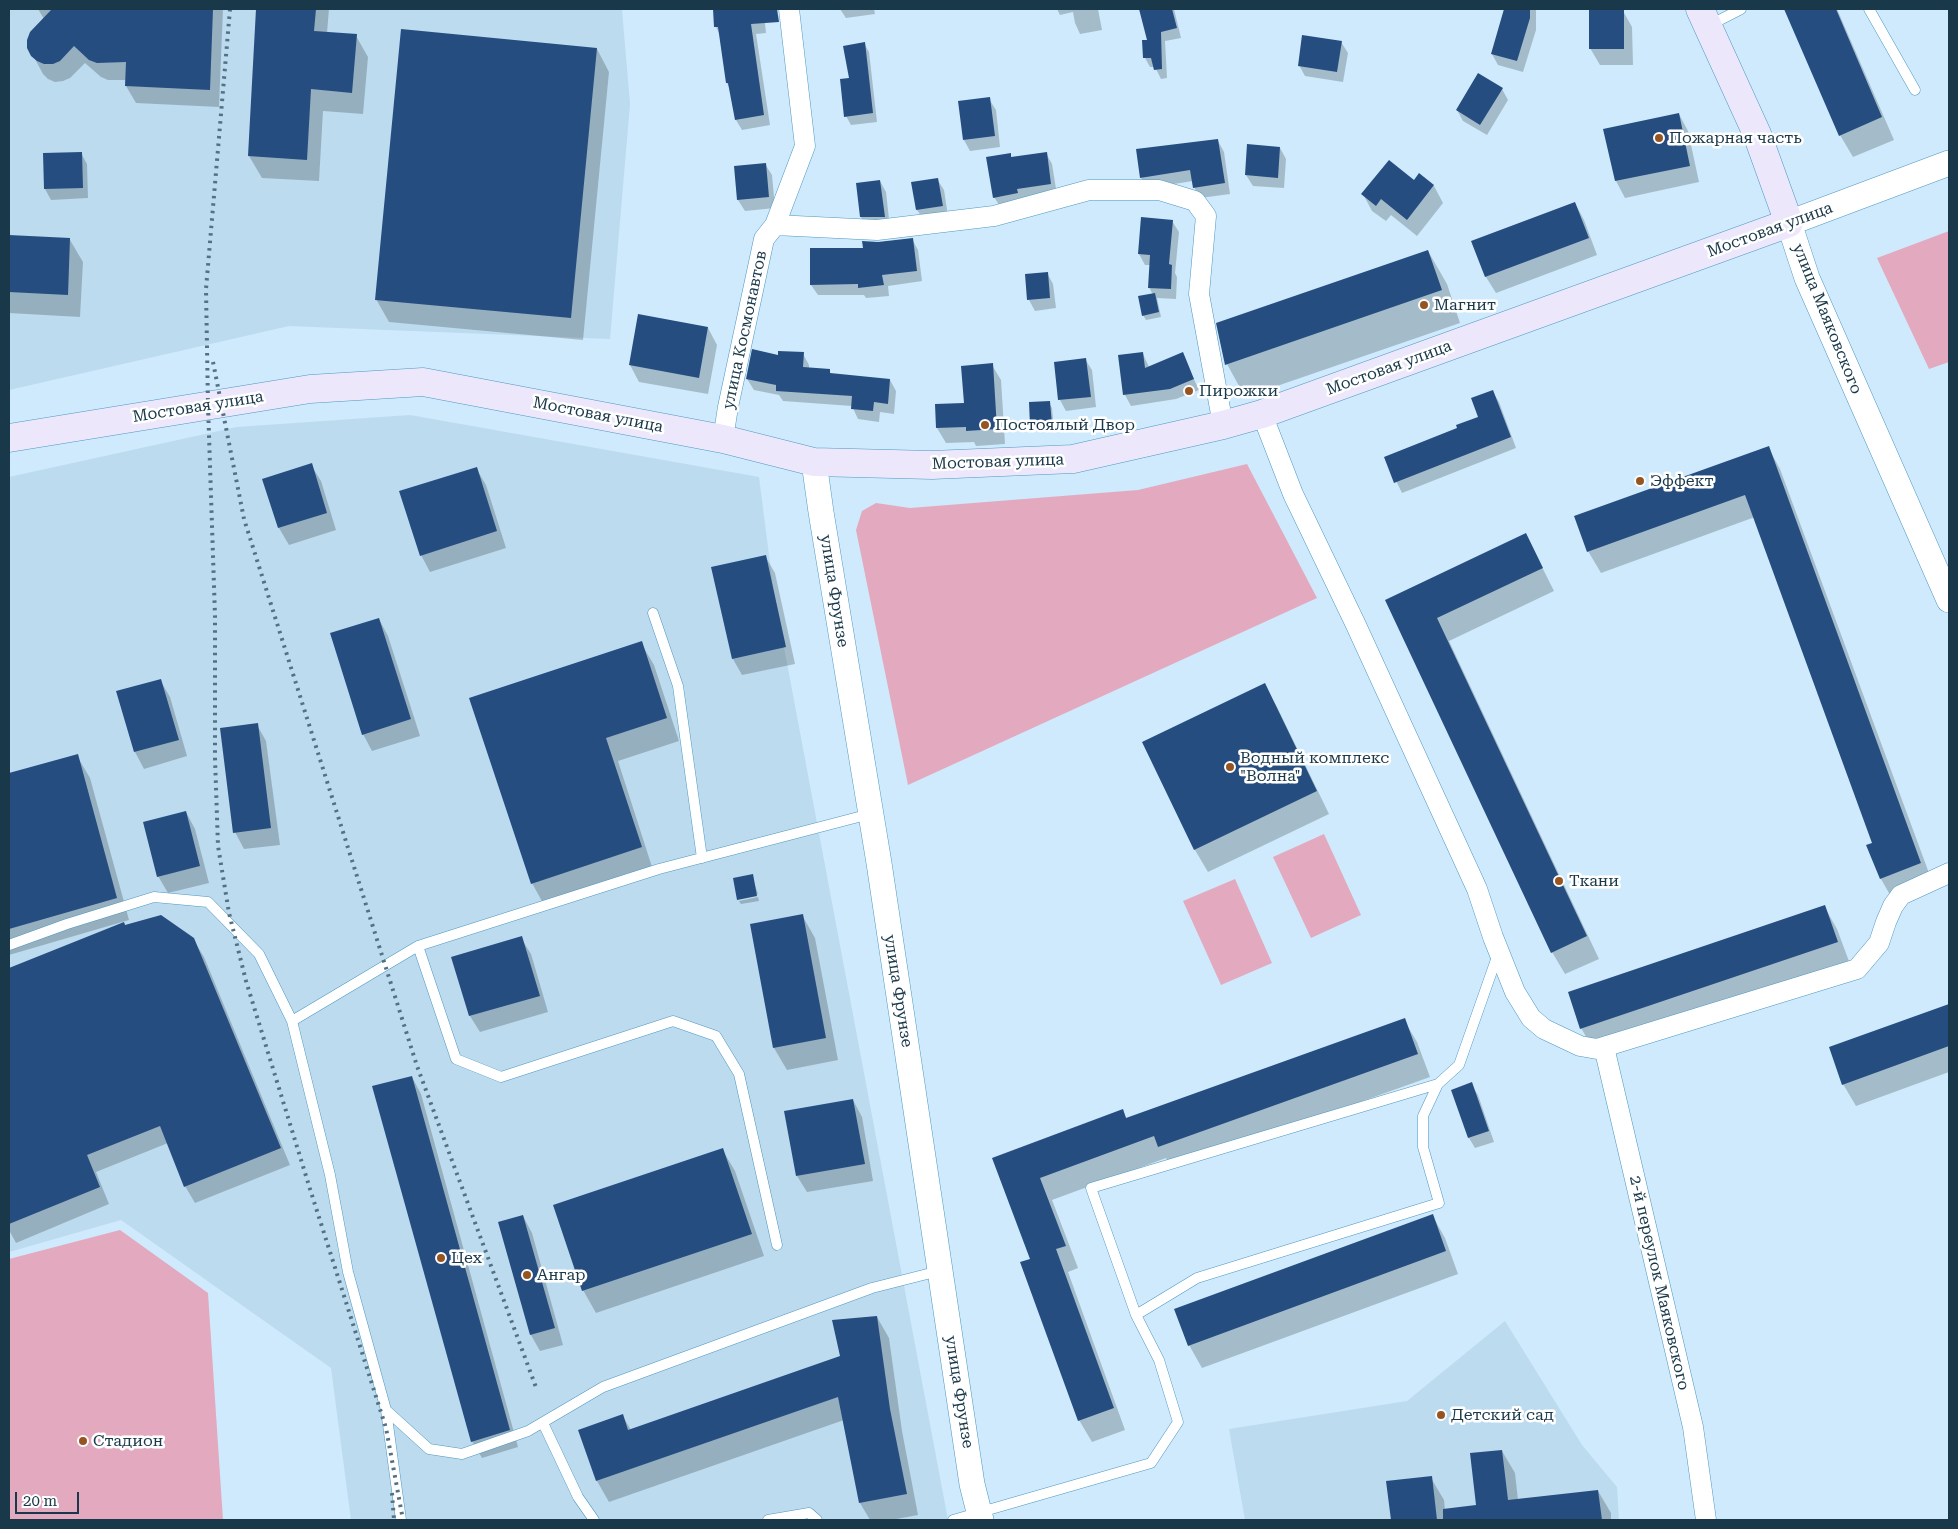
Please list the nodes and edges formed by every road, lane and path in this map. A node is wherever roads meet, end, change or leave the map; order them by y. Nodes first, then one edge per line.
1 (789, 9) edge
2 (1742, 9) edge
3 (1869, 9) edge
4 (1703, 18) edge
5 (1915, 90) dead end
6 (1949, 163) edge
7 (1789, 223) junction
8 (775, 225) junction
9 (1262, 414) junction
10 (1223, 425) junction
11 (9, 438) edge
12 (724, 438) junction
13 (814, 462) junction
14 (1949, 600) edge
15 (653, 613) dead end
16 (871, 814) junction
17 (702, 858) junction
18 (1949, 873) edge
19 (9, 945) edge
20 (418, 946) junction
21 (1499, 951) junction
22 (292, 1021) junction
23 (1604, 1047) junction
24 (1438, 1084) junction
25 (777, 1245) dead end
26 (940, 1270) junction
27 (1136, 1315) junction
28 (386, 1410) junction
29 (543, 1423) junction
30 (980, 1516) edge
31 (401, 1520) edge
32 (594, 1520) edge
33 (768, 1520) edge
34 (817, 1520) edge
35 (953, 1520) edge
36 (1706, 1520) edge

1 - 8 street, улица Космонавтов
2 - 4 lane
3 - 5 lane
4 - 7 main road, улица Маяковского
6 - 7 street, Мостовая улица
7 - 9 main road, Мостовая улица
7 - 14 street, улица Маяковского
8 - 10 street
8 - 12 street, улица Космонавтов
9 - 10 main road, Мостовая улица
9 - 21 street
10 - 13 main road, Мостовая улица
11 - 12 main road, Мостовая улица
12 - 13 main road, Мостовая улица
13 - 16 street, улица Фрунзе
15 - 17 lane
16 - 17 lane
16 - 26 street, улица Фрунзе
17 - 20 lane
18 - 23 street
19 - 22 lane
20 - 22 lane
20 - 25 lane
21 - 23 street
21 - 24 lane
22 - 28 lane
23 - 36 street, 2-й переулок Маяковского
24 - 27 lane
24 - 27 lane
26 - 29 lane
26 - 30 street, улица Фрунзе
27 - 30 lane
28 - 29 lane
28 - 31 lane
29 - 32 lane
30 - 35 lane
33 - 34 lane

